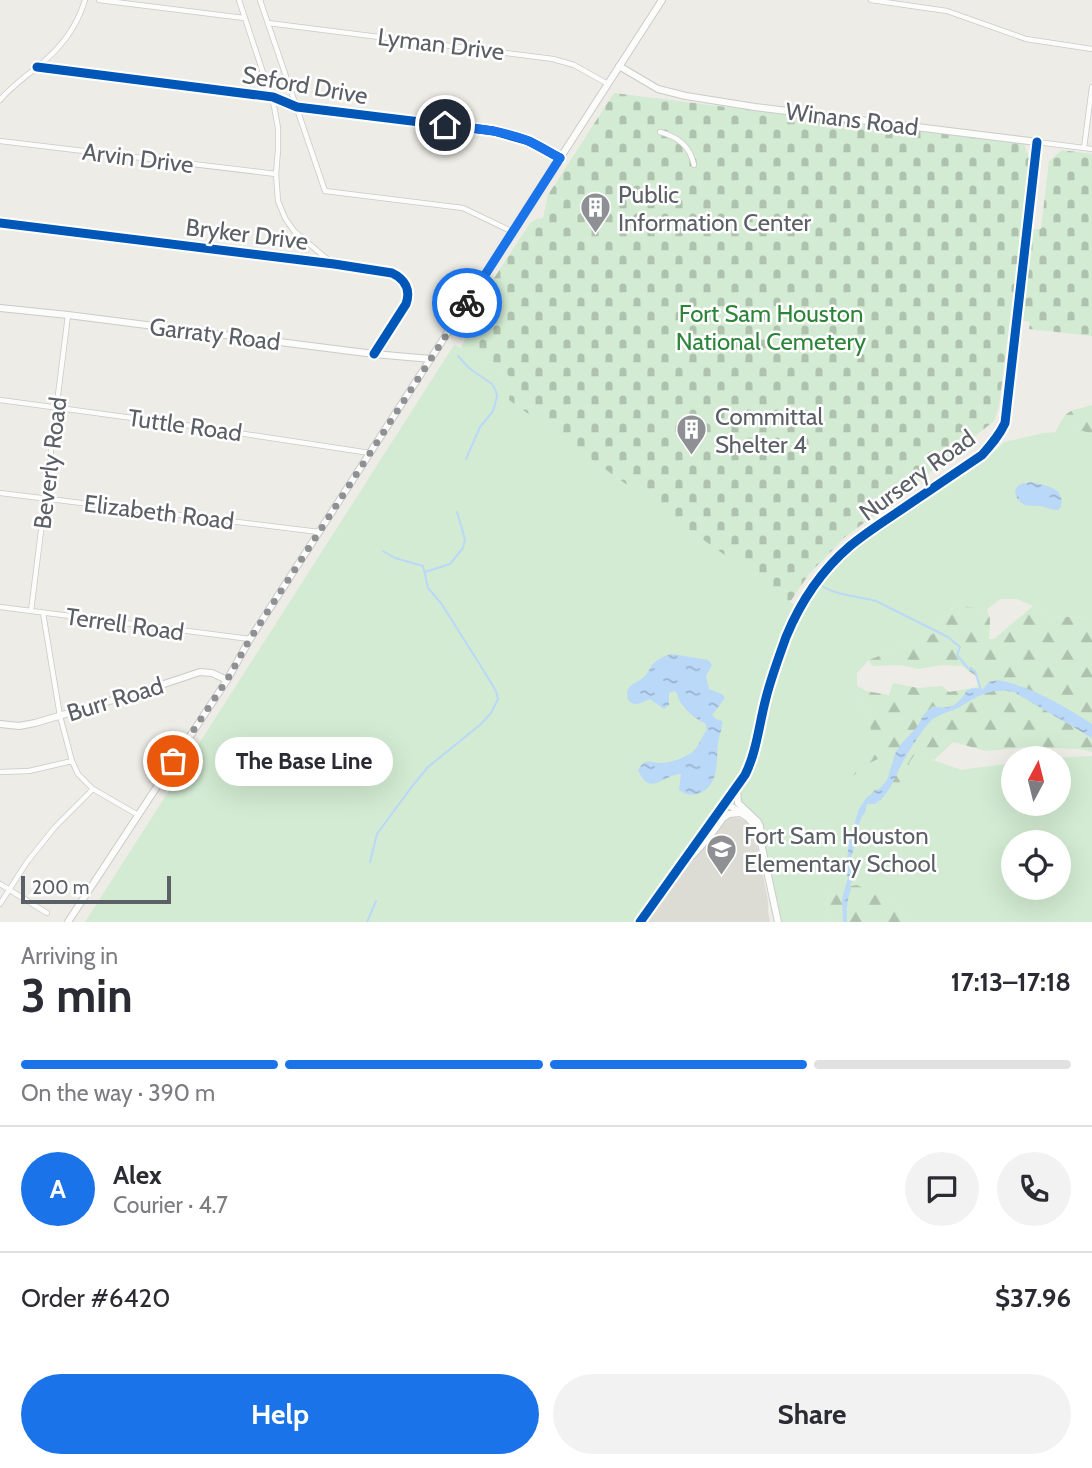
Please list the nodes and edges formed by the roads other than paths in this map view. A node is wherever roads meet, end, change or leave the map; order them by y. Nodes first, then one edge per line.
1 (85, 0) edge
2 (99, 0) edge
3 (239, 0) edge
4 (260, 0) edge
5 (662, 0) edge
6 (871, 0) edge
7 (244, 18) junction
8 (268, 23) junction
9 (1092, 49) edge
10 (619, 66) junction
11 (37, 67) junction
12 (608, 84) junction
13 (1092, 87) edge
14 (2, 93) edge
15 (271, 97) junction
16 (0, 100) edge
17 (297, 107) junction
18 (660, 132) dead end
19 (0, 141) edge
20 (1037, 142) junction
21 (1084, 148) junction
22 (1092, 149) edge
23 (560, 158) junction
24 (694, 165) dead end
25 (276, 174) junction
26 (0, 223) edge
27 (513, 232) junction
28 (334, 264) junction
29 (0, 308) edge
30 (68, 315) junction
31 (374, 354) junction
32 (431, 359) junction
33 (0, 400) edge
34 (56, 406) junction
35 (370, 453) junction
36 (0, 493) edge
37 (46, 498) junction
38 (319, 532) junction
39 (0, 607) edge
40 (31, 611) junction
41 (43, 613) junction
42 (250, 639) junction
43 (227, 680) junction
44 (60, 716) junction
45 (0, 724) edge
46 (72, 761) junction
47 (0, 772) edge
48 (737, 788) junction
49 (93, 789) junction
50 (726, 803) junction
51 (741, 813) junction
52 (138, 815) junction
53 (761, 843) junction
54 (683, 862) junction
55 (0, 884) edge
56 (10, 889) junction
57 (0, 904) edge
58 (47, 913) dead end
59 (68, 922) edge
60 (640, 922) edge
61 (778, 922) edge

1 - 11 street
2 - 7 street
3 - 7 street
4 - 8 street
5 - 10 street
6 - 9 street
7 - 15 street
8 - 12 street, Lyman Drive
8 - 17 street
10 - 12 street
10 - 20 street, Winans Road
11 - 14 street
11 - 15 street, Seford Drive
12 - 23 street
13 - 21 street
14 - 16 street
15 - 17 street, Seford Drive
15 - 25 street
17 - 23 street, Seford Drive
17 - 27 street
18 - 24 street
19 - 25 street, Arvin Drive
20 - 21 street, Winans Road
20 - 48 street, Nursery Road
21 - 22 street, Winans Road
23 - 27 street
25 - 28 street
26 - 28 street, Bryker Drive
27 - 32 street
28 - 31 street, Bryker Drive
29 - 30 street, Garraty Road
30 - 31 street, Garraty Road
30 - 34 street, Beverly Road
31 - 32 street, Garraty Road
32 - 35 street
33 - 34 street, Tuttle Road
34 - 35 street, Tuttle Road
34 - 37 street, Beverly Road
35 - 38 street
36 - 37 street, Elizabeth Road
37 - 38 street, Elizabeth Road
37 - 40 street, Beverly Road
38 - 42 street
39 - 40 street, Terrell Road
40 - 41 street, Terrell Road
41 - 42 street, Terrell Road
41 - 44 street
42 - 43 street
43 - 44 street, Burr Road
43 - 52 street
44 - 45 street, Burr Road
44 - 46 street
46 - 47 street
46 - 49 street
48 - 50 street, Nursery Road
48 - 53 street
49 - 52 street
49 - 56 street
50 - 51 street
50 - 54 street, Nursery Road
51 - 53 street
51 - 54 street
52 - 59 street
53 - 61 street
54 - 60 street
55 - 56 street
56 - 57 street
56 - 58 street

